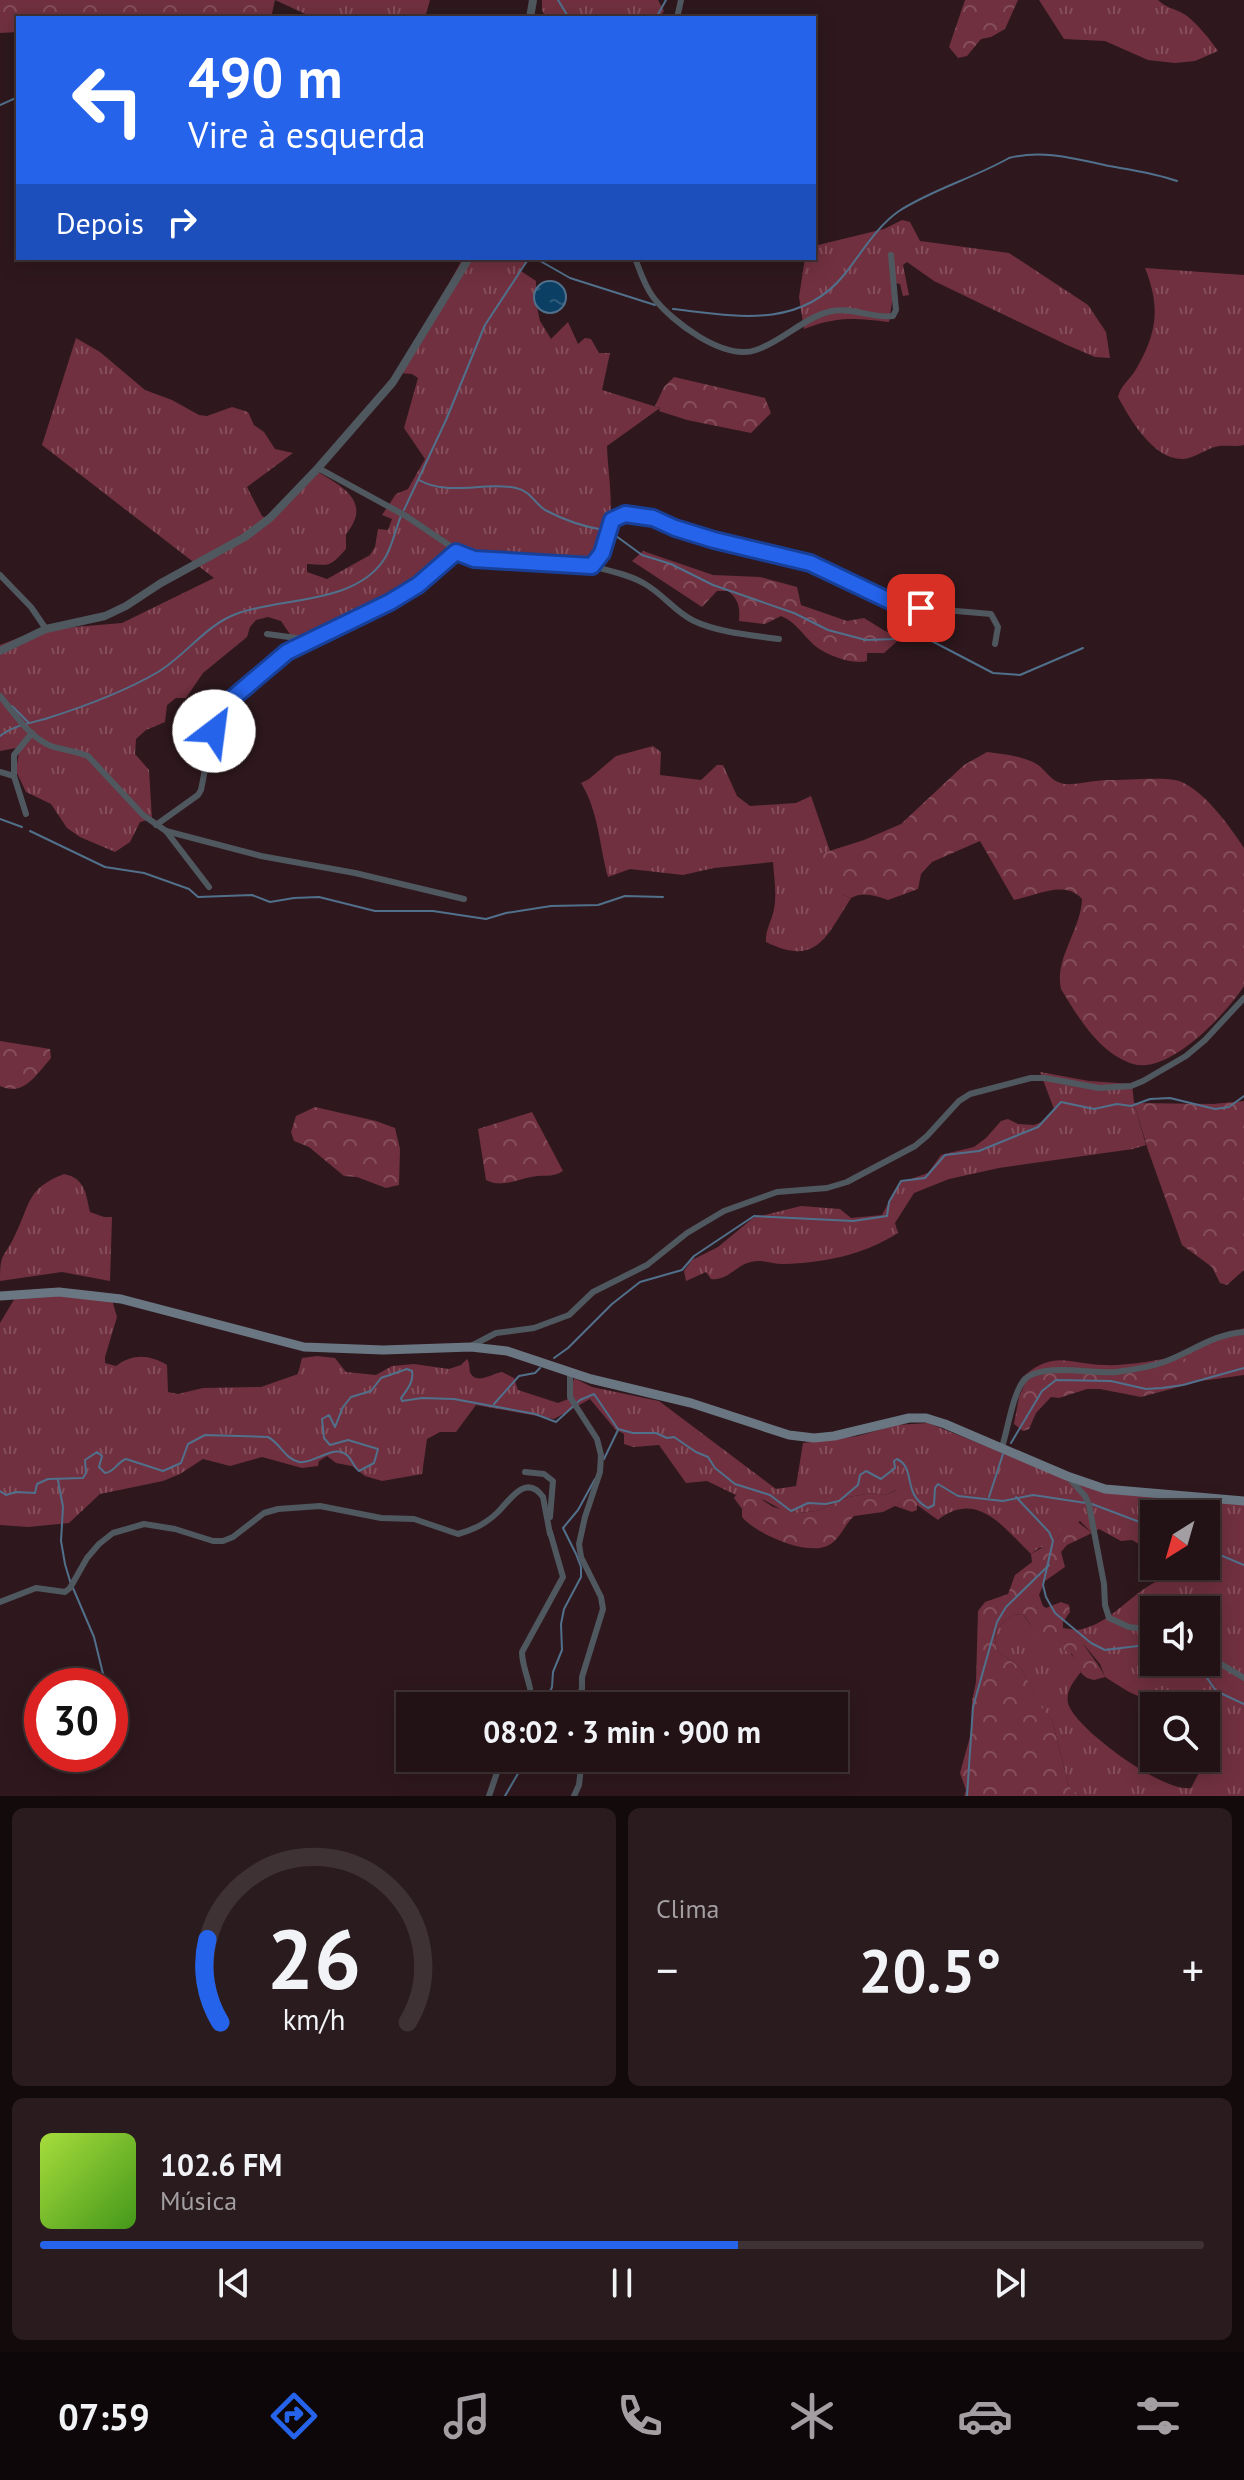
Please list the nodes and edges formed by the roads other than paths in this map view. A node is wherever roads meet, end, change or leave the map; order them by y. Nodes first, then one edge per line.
1 (891, 255) dead end
2 (468, 260) edge
3 (636, 260) edge
4 (318, 468) junction
5 (456, 552) junction
6 (592, 566) junction
7 (0, 575) edge
8 (46, 629) junction
9 (267, 634) dead end
10 (779, 639) dead end
11 (312, 640) junction
12 (995, 644) dead end
13 (0, 651) edge
14 (0, 696) edge
15 (29, 730) junction
16 (214, 731) junction
17 (178, 734) dead end
18 (0, 772) edge
19 (14, 776) junction
20 (26, 814) dead end
21 (156, 825) junction
22 (166, 831) junction
23 (209, 887) dead end
24 (464, 899) dead end
25 (1244, 998) edge
26 (0, 1296) edge
27 (1244, 1332) edge
28 (471, 1347) junction
29 (570, 1372) junction
30 (1002, 1447) junction
31 (525, 1472) dead end
32 (1067, 1476) junction
33 (1244, 1501) edge
34 (550, 1534) junction
35 (0, 1602) edge
36 (1140, 1628) edge
37 (1220, 1663) edge
38 (1244, 1678) edge
39 (581, 1691) edge
40 (533, 1692) edge
41 (497, 1772) edge
42 (580, 1772) edge
43 (489, 1796) edge
44 (574, 1796) edge

1 - 3 street
2 - 4 street
4 - 5 street
4 - 8 street
5 - 6 street
5 - 11 street
6 - 10 street
6 - 12 street
7 - 8 street
8 - 13 street
9 - 11 street
11 - 16 street
14 - 15 street
15 - 19 street
15 - 21 street
16 - 17 street
16 - 21 street
18 - 19 street
19 - 20 street
21 - 22 street
22 - 23 street
22 - 24 street
25 - 28 street
26 - 28 main road
27 - 30 street
28 - 29 main road
29 - 30 main road
29 - 39 street
30 - 32 main road
31 - 34 street
32 - 33 main road
32 - 36 street
34 - 35 street
34 - 40 street
37 - 38 street
41 - 43 street
42 - 44 street

